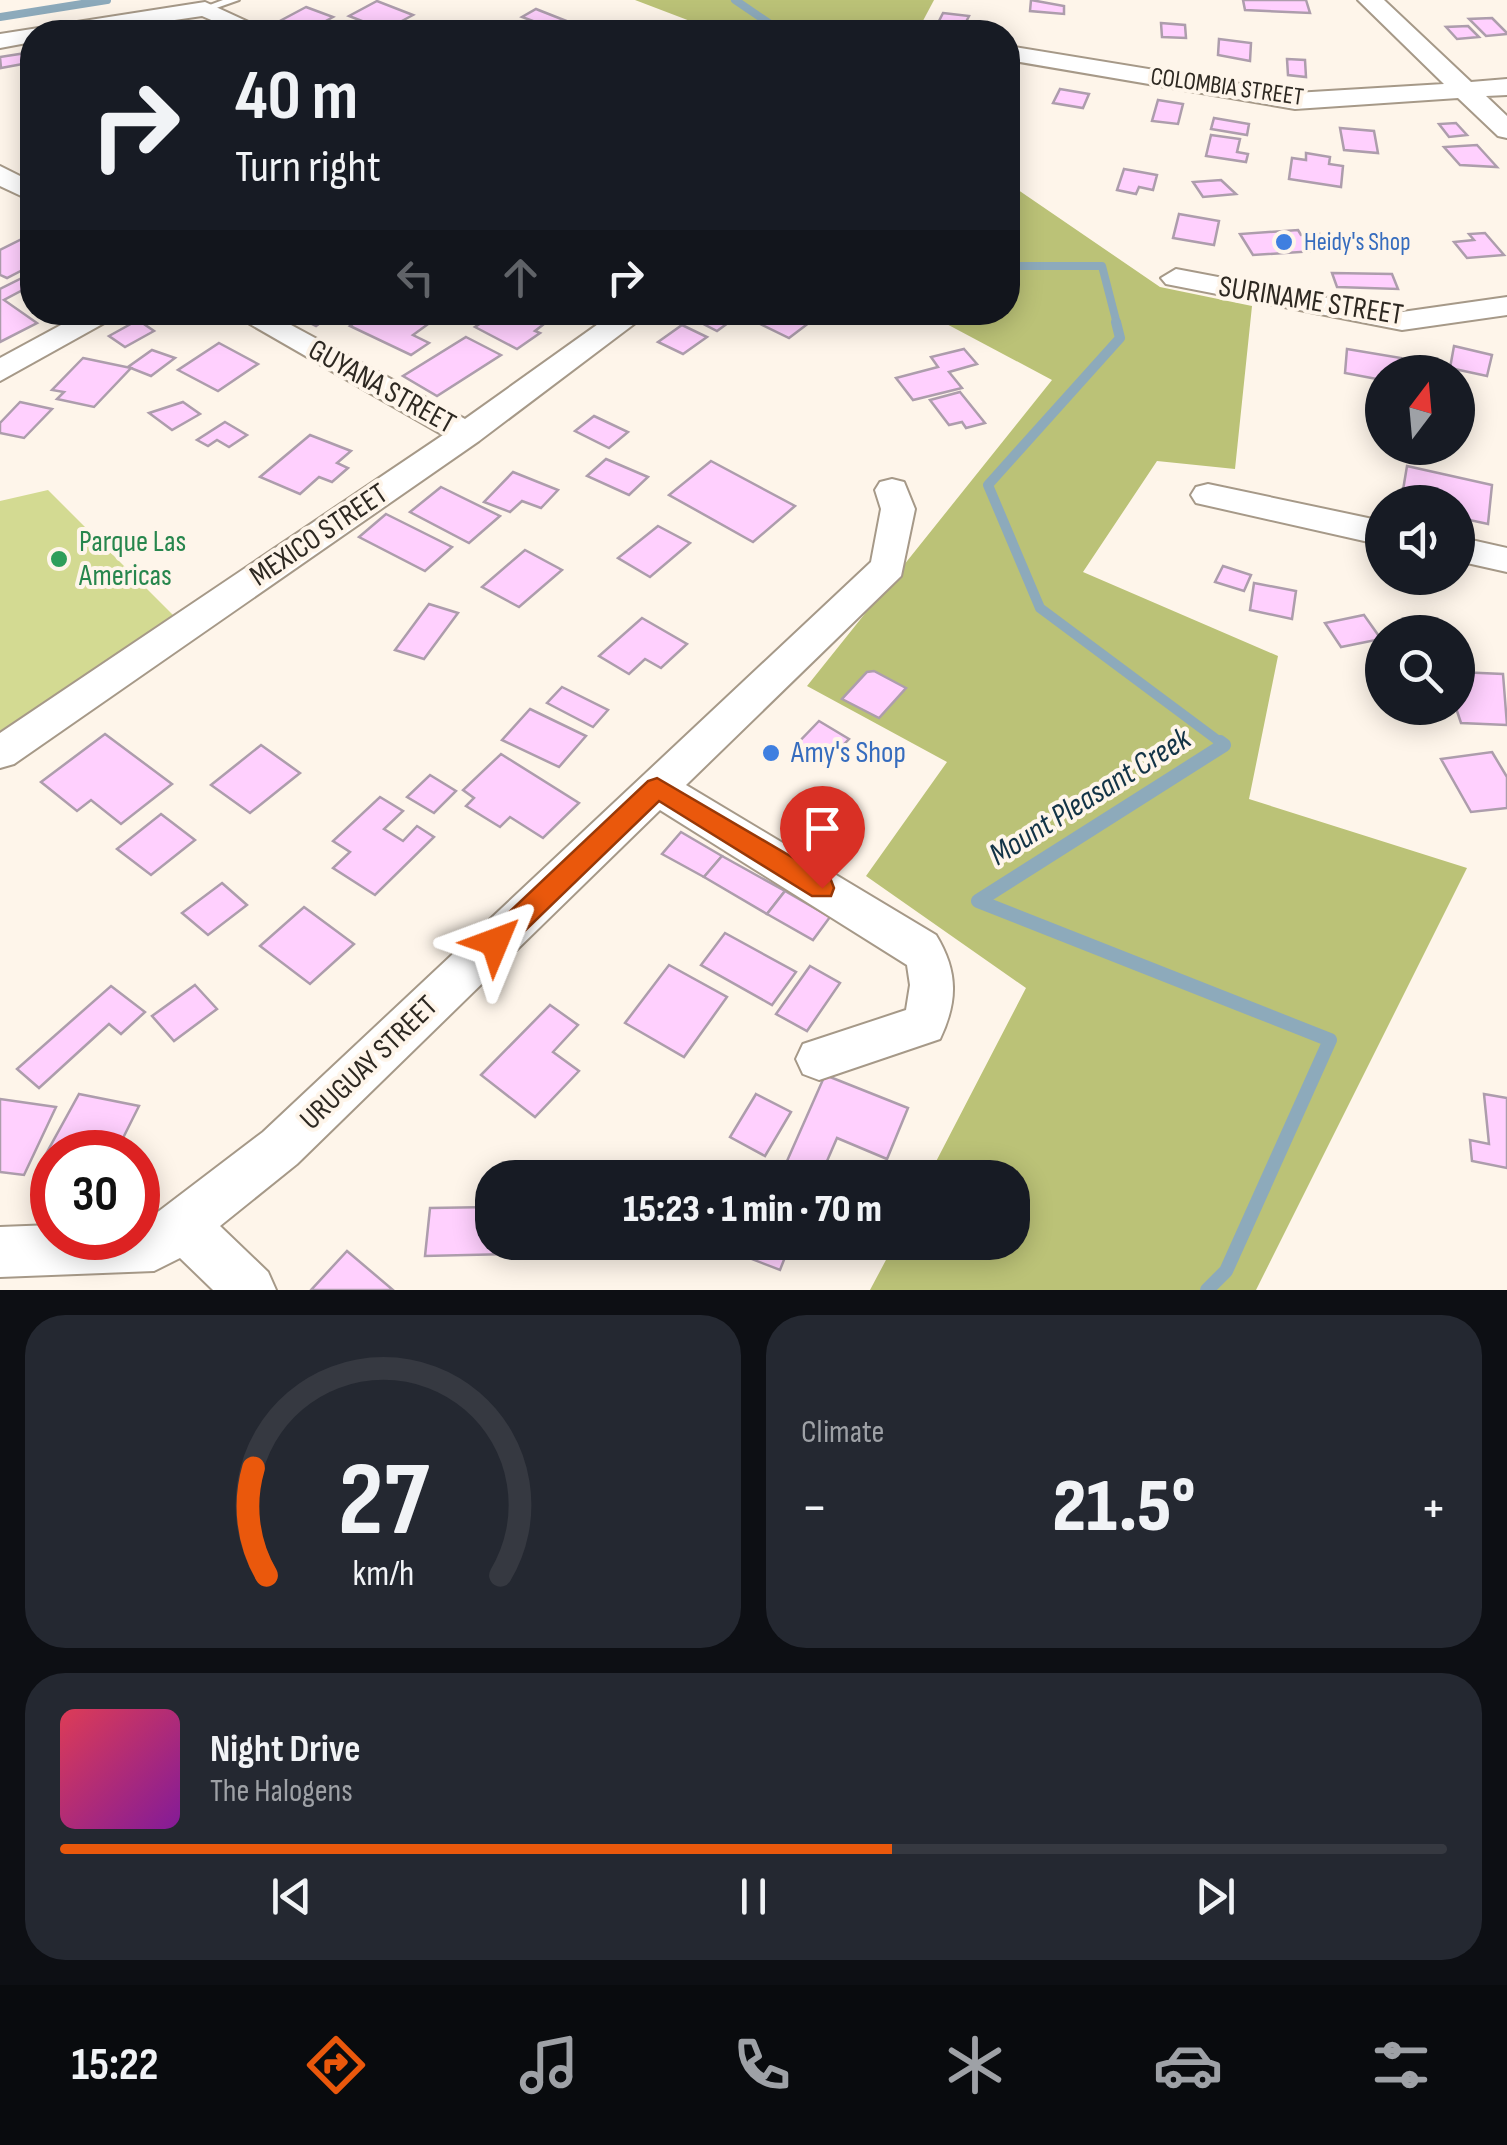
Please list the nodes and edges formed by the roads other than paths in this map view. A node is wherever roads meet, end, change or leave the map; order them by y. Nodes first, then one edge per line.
1 (234, 0) edge
2 (1370, 0) edge
3 (205, 10) junction
4 (133, 20) edge
5 (229, 20) edge
6 (1020, 55) edge
7 (1507, 87) edge
8 (1466, 92) junction
9 (1507, 130) edge
10 (1176, 278) dead end
11 (1507, 306) edge
12 (85, 325) edge
13 (268, 325) edge
14 (617, 325) edge
15 (0, 372) edge
16 (467, 434) junction
17 (892, 490) dead end
18 (1208, 495) dead end
19 (1365, 529) edge
20 (1475, 553) edge
21 (1507, 560) edge
22 (0, 754) edge
23 (657, 788) junction
24 (818, 1060) dead end
25 (182, 1224) junction
26 (0, 1252) edge
27 (250, 1290) edge

1 - 3 lane
2 - 8 street
3 - 4 street
3 - 5 street
6 - 8 street, COLOMBIA STREET
7 - 8 street, COLOMBIA STREET
8 - 9 street
10 - 11 street, SURINAME STREET
12 - 15 street
13 - 16 street, GUYANA STREET
14 - 16 street, MEXICO STREET
16 - 22 street, MEXICO STREET
17 - 23 street, URUGUAY STREET
18 - 19 street
20 - 21 street
23 - 24 street
23 - 25 street, URUGUAY STREET
25 - 26 street, URUGUAY STREET
25 - 27 street

